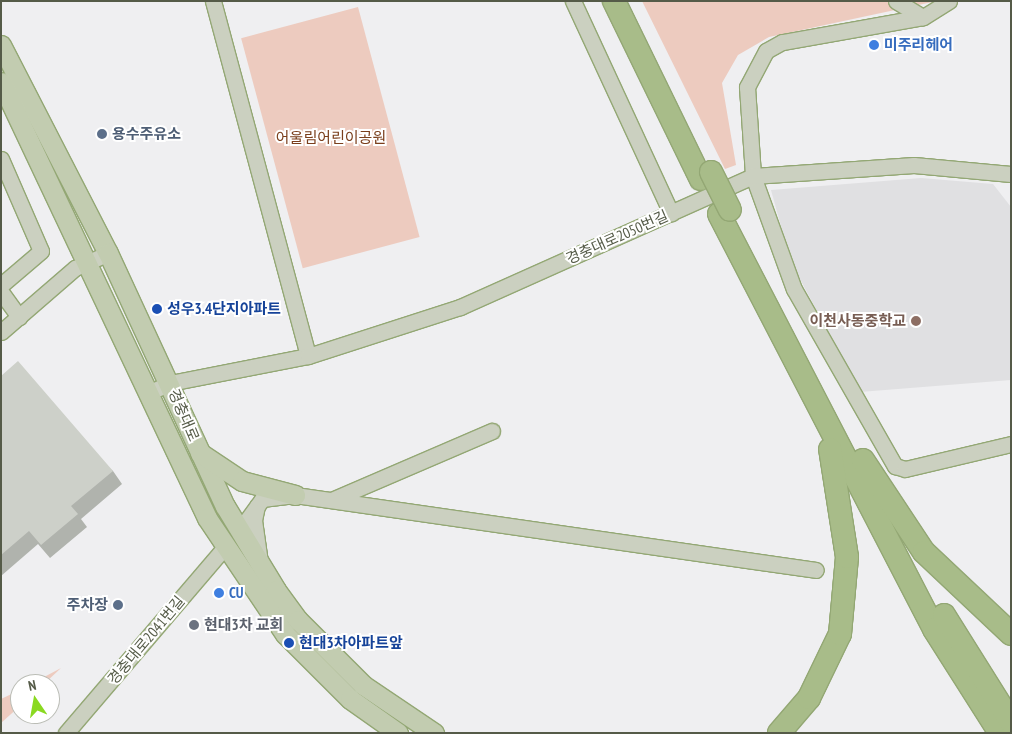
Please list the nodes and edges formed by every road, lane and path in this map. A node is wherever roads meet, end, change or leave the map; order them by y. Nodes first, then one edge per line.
1 (213, 1) edge
2 (573, 1) edge
3 (614, 1) edge
4 (630, 1) edge
5 (896, 1) edge
6 (949, 1) edge
7 (923, 17) junction
8 (1, 45) edge
9 (1, 82) edge
10 (1, 159) edge
11 (1011, 174) edge
12 (706, 175) junction
13 (753, 176) junction
14 (724, 212) junction
15 (671, 213) junction
16 (108, 253) junction
17 (85, 262) junction
18 (1, 284) edge
19 (1, 292) edge
20 (20, 317) junction
21 (1, 332) edge
22 (308, 356) junction
23 (170, 382) junction
24 (150, 392) junction
25 (814, 398) junction
26 (492, 431) dead end
27 (1011, 444) edge
28 (200, 452) junction
29 (863, 460) junction
30 (295, 495) junction
31 (332, 499) junction
32 (257, 505) junction
33 (239, 531) junction
34 (225, 547) junction
35 (260, 564) junction
36 (816, 570) dead end
37 (1011, 634) edge
38 (1011, 722) edge
39 (66, 733) edge
40 (398, 733) edge
41 (434, 733) edge
42 (779, 733) edge
43 (1000, 733) edge

1 - 22 street
2 - 15 street
3 - 12 highway
4 - 12 highway
5 - 7 street
6 - 7 street
7 - 13 street
8 - 16 main road, 경충대로
9 - 17 main road, 경충대로
10 - 18 street
11 - 13 street
12 - 14 highway
13 - 15 street, 경충대로2050번길
13 - 27 street
14 - 25 highway
14 - 29 highway
15 - 22 street, 경충대로2050번길
16 - 17 street
16 - 23 main road, 경충대로
17 - 20 street
17 - 24 main road, 경충대로
19 - 20 street
20 - 21 street
22 - 23 street, 경충대로2050번길
23 - 24 street, 경충대로2050번길
23 - 28 main road, 경충대로
24 - 34 main road, 경충대로
25 - 42 highway
25 - 43 highway
26 - 31 street
28 - 30 main road
28 - 33 main road, 경충대로
29 - 37 highway
29 - 38 highway
30 - 31 street
30 - 32 street
31 - 36 street
32 - 33 street
32 - 35 street
33 - 34 main road
33 - 35 main road, 경충대로
34 - 39 street, 경충대로2041번길
34 - 40 main road, 경충대로
35 - 41 main road, 경충대로

